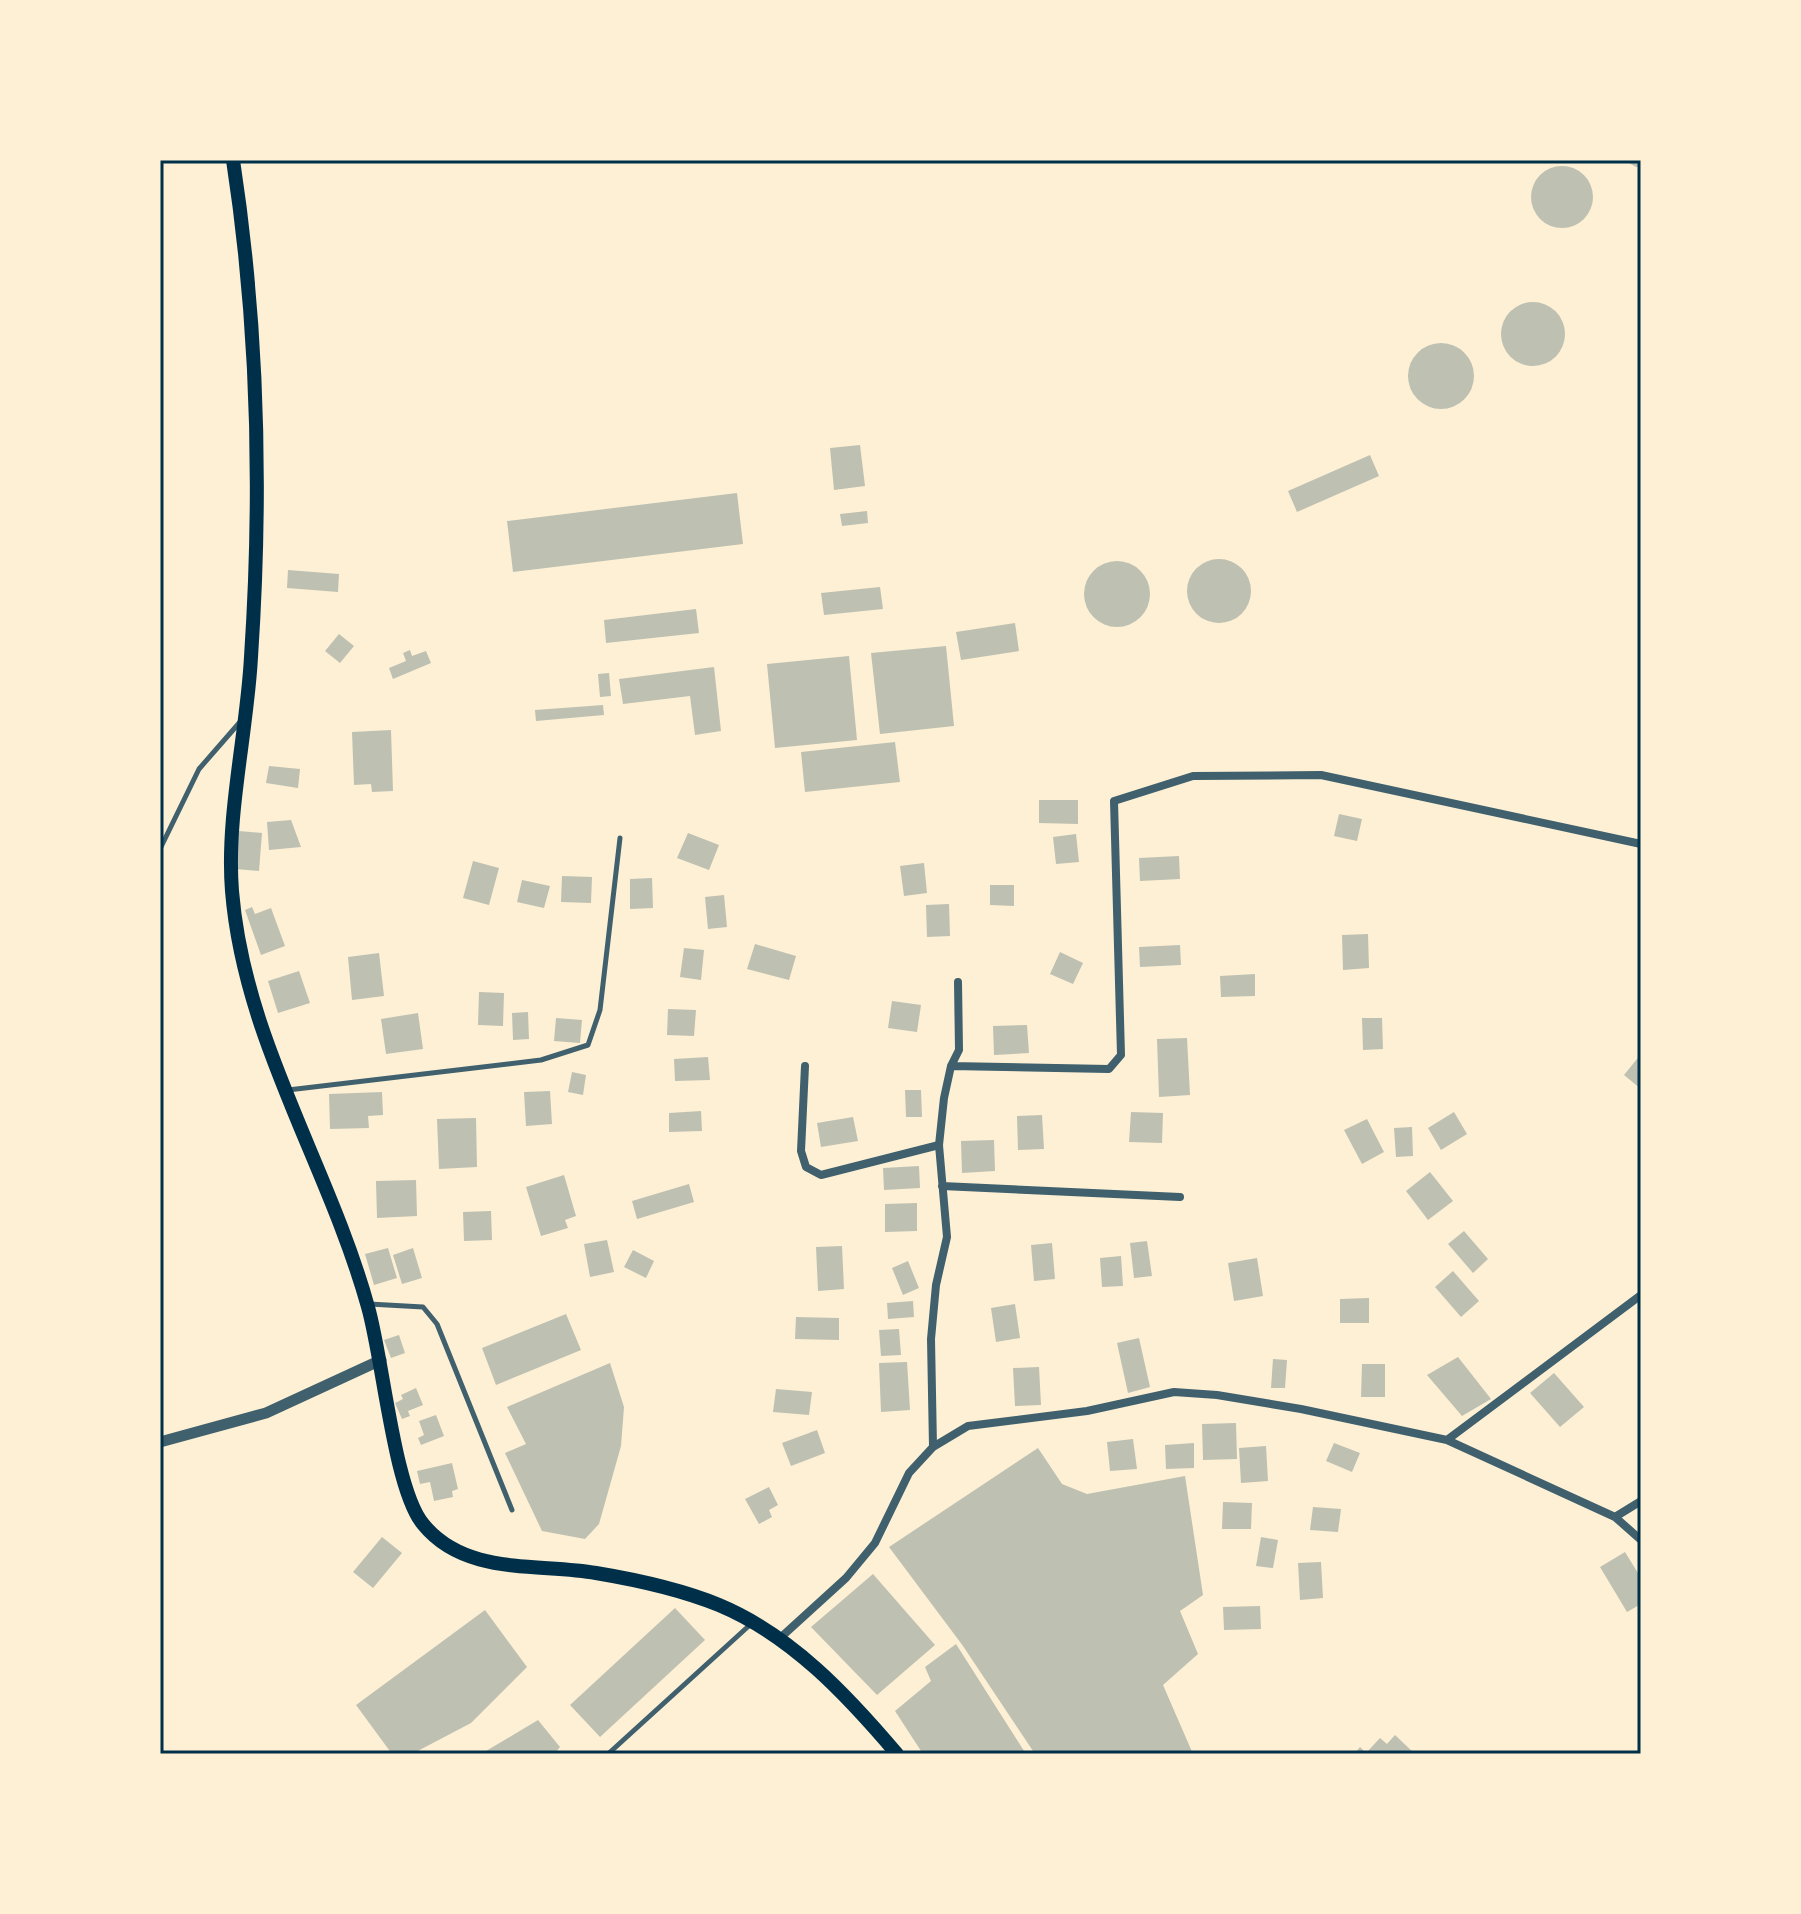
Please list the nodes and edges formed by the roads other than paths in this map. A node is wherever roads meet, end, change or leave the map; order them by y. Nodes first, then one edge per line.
1 (233, 160) edge
2 (247, 714) junction
3 (620, 838) dead end
4 (1641, 844) edge
5 (160, 849) edge
6 (958, 982) dead end
7 (805, 1066) dead end
8 (951, 1066) junction
9 (283, 1091) junction
10 (939, 1145) junction
11 (942, 1186) junction
12 (1180, 1197) dead end
13 (1641, 1295) edge
14 (368, 1304) junction
15 (381, 1360) junction
16 (1447, 1440) junction
17 (160, 1442) edge
18 (933, 1447) junction
19 (1641, 1501) edge
20 (512, 1510) dead end
21 (1615, 1517) junction
22 (1641, 1540) edge
23 (755, 1621) junction
24 (779, 1639) junction
25 (608, 1754) edge
26 (897, 1754) edge

1 - 2 main road
2 - 5 lane
2 - 9 main road
3 - 9 lane
4 - 8 street
6 - 8 street
7 - 10 street
8 - 10 street
9 - 14 main road
10 - 11 street
11 - 12 street
11 - 18 street
13 - 16 street
14 - 15 main road
14 - 20 lane
15 - 17 street
15 - 23 main road
16 - 18 street
16 - 21 street
18 - 24 street
19 - 21 street
21 - 22 street
23 - 24 main road
23 - 25 lane
24 - 26 main road

